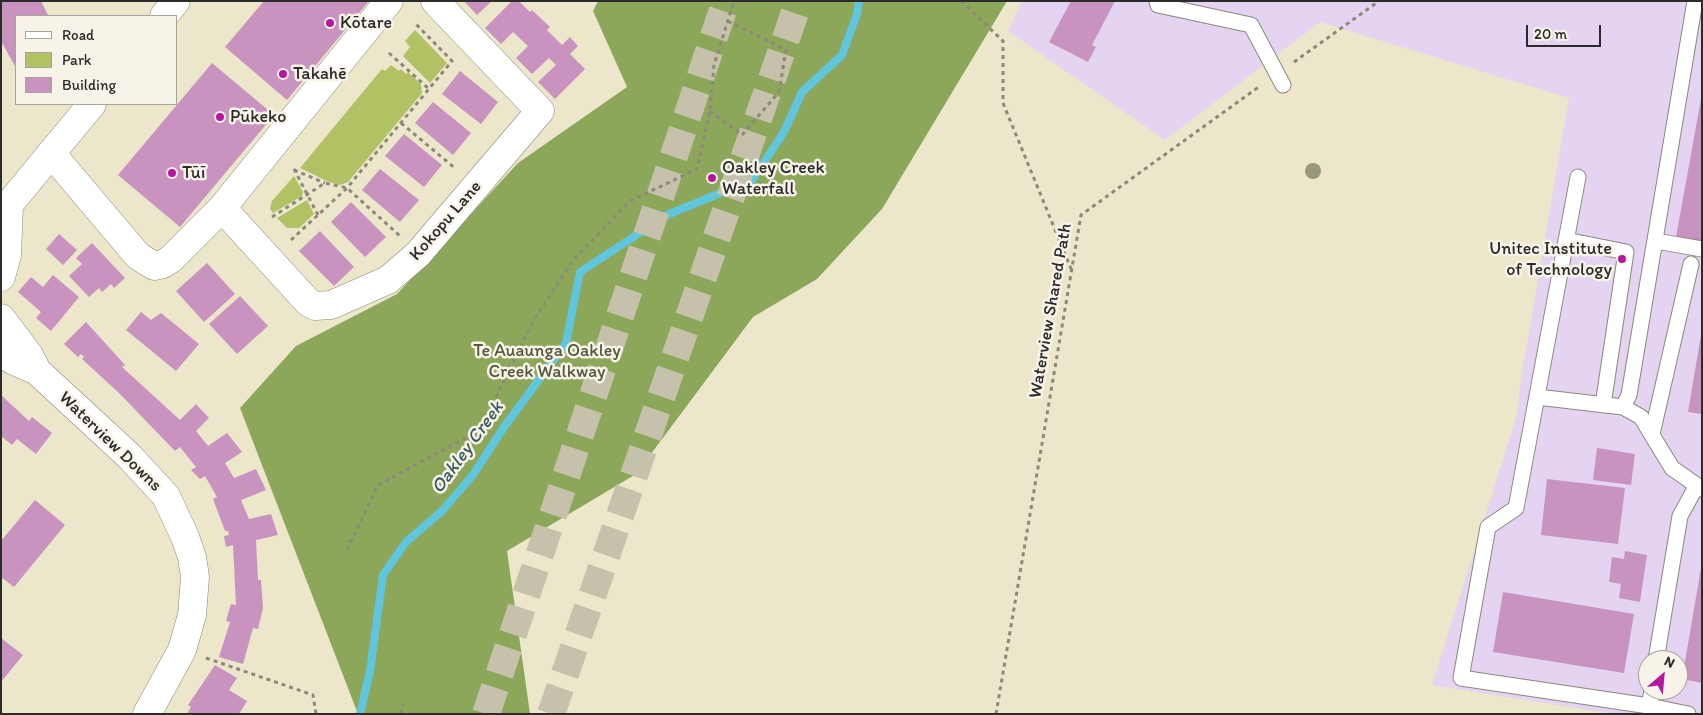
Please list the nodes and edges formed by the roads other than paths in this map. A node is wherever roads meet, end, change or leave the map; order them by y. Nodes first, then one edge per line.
1 (176, 1) edge
2 (390, 1) edge
3 (435, 1) edge
4 (1157, 1) edge
5 (1695, 1) edge
6 (165, 15) edge
7 (1280, 80) road end
8 (91, 105) edge
9 (51, 153) junction
10 (1578, 177) dead end
11 (222, 208) junction
12 (5, 209) edge
13 (1566, 240) junction
14 (1656, 241) junction
15 (1702, 249) edge
16 (1691, 264) dead end
17 (1, 277) edge
18 (1, 318) edge
19 (1, 351) edge
20 (37, 371) junction
21 (1537, 397) junction
22 (1603, 405) junction
23 (1623, 408) junction
24 (1652, 434) junction
25 (1699, 488) edge
26 (1658, 650) edge
27 (1650, 700) edge
28 (1649, 706) junction
29 (147, 714) edge
30 (1688, 714) edge

1 - 6 street
2 - 11 street
3 - 11 street, Kokopu Lane
4 - 7 lane
5 - 14 lane
8 - 9 street
9 - 11 street
9 - 12 street
10 - 13 lane
12 - 17 street
13 - 21 lane
13 - 22 lane
14 - 15 lane
14 - 23 lane
16 - 24 lane
18 - 20 street, Waterview Downs
19 - 20 street, Waterview Downs
20 - 29 street, Waterview Downs
21 - 22 lane
21 - 28 lane
22 - 23 lane
23 - 24 lane
24 - 25 lane
25 - 26 lane
27 - 28 lane
28 - 30 lane

